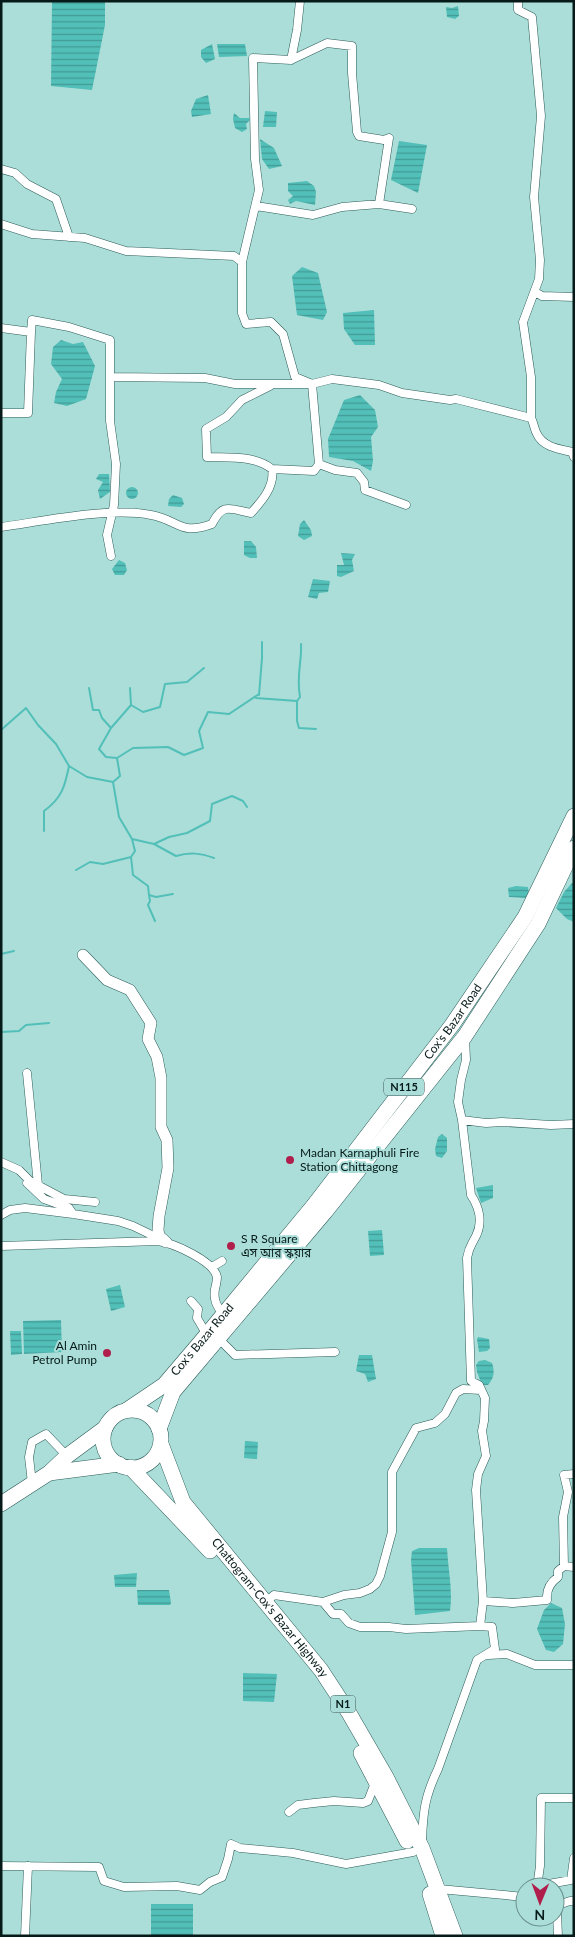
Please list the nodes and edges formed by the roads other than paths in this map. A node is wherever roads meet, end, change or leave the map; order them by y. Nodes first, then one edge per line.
1 (300, 1) edge
2 (518, 1) edge
3 (291, 60) junction
4 (1, 169) edge
5 (379, 204) junction
6 (256, 206) junction
7 (412, 209) dead end
8 (1, 224) edge
9 (69, 237) junction
10 (242, 262) junction
11 (535, 292) junction
12 (574, 296) edge
13 (1, 328) edge
14 (31, 332) junction
15 (110, 377) junction
16 (312, 384) junction
17 (271, 385) junction
18 (1, 413) edge
19 (532, 418) junction
20 (574, 457) edge
21 (319, 464) junction
22 (272, 470) junction
23 (406, 506) dead end
24 (112, 514) junction
25 (1, 527) edge
26 (111, 556) dead end
27 (574, 816) edge
28 (574, 848) edge
29 (83, 955) dead end
30 (464, 1036) junction
31 (27, 1073) dead end
32 (462, 1120) junction
33 (574, 1124) edge
34 (1, 1162) edge
35 (38, 1186) junction
36 (95, 1202) dead end
37 (1, 1209) edge
38 (10, 1210) junction
39 (73, 1214) junction
40 (1, 1215) edge
41 (166, 1242) junction
42 (1, 1246) edge
43 (222, 1261) dead end
44 (212, 1267) junction
45 (190, 1301) dead end
46 (222, 1315) junction
47 (212, 1336) junction
48 (335, 1352) dead end
49 (481, 1390) junction
50 (127, 1410) junction
51 (105, 1428) junction
52 (160, 1436) junction
53 (67, 1456) junction
54 (125, 1466) junction
55 (49, 1474) junction
56 (574, 1474) edge
57 (32, 1483) junction
58 (1, 1504) edge
59 (564, 1566) junction
60 (574, 1567) edge
61 (483, 1601) junction
62 (266, 1602) junction
63 (323, 1602) junction
64 (480, 1626) junction
65 (477, 1660) junction
66 (574, 1665) edge
67 (375, 1783) junction
68 (574, 1798) edge
69 (289, 1812) dead end
70 (418, 1850) junction
71 (574, 1858) edge
72 (1, 1866) edge
73 (28, 1866) junction
74 (538, 1877) edge
75 (565, 1881) edge
76 (438, 1889) junction
77 (515, 1896) edge
78 (25, 1936) edge
79 (444, 1936) edge
80 (455, 1936) edge

1 - 3 street
2 - 11 street
3 - 5 street
3 - 6 street
4 - 9 street
5 - 6 street
5 - 7 street
6 - 10 street
8 - 9 street
9 - 10 street
10 - 16 street
11 - 12 street
11 - 19 street
13 - 14 street
14 - 15 street
14 - 18 street
15 - 17 street
15 - 24 street
16 - 17 street
16 - 19 street
16 - 21 street
17 - 22 street
19 - 20 street
21 - 22 street
21 - 23 street
22 - 24 street
24 - 25 street
24 - 26 street
27 - 46 highway, Cox's Bazar Road / N115
28 - 30 highway, Cox's Bazar Road / N115
29 - 41 street
30 - 32 street
30 - 47 highway, Cox's Bazar Road / N115
31 - 35 street
32 - 33 street
32 - 49 street
34 - 35 street
34 - 39 street
35 - 36 street
37 - 38 street
38 - 39 street
38 - 40 street
39 - 41 street
41 - 42 street
41 - 44 street
43 - 44 street
44 - 46 street
45 - 47 street
46 - 47 highway, Cox's Bazar Road / N115
47 - 48 street
47 - 50 highway, Cox's Bazar Road / N115
47 - 52 highway, Cox's Bazar Road / N115
49 - 61 street
49 - 63 street
50 - 51 highway
50 - 52 highway
51 - 53 highway
51 - 54 highway
52 - 54 highway
52 - 62 highway, Chattogram-Cox's Bazar Highway / N1
53 - 55 highway
53 - 57 street
54 - 55 highway
54 - 67 highway, Chattogram-Cox's Bazar Highway / N1
55 - 57 highway
56 - 59 street
57 - 58 highway
59 - 60 street
59 - 61 street
61 - 64 street
62 - 63 street
62 - 70 highway, Chattogram-Cox's Bazar Highway / N1
63 - 64 street
64 - 65 street
65 - 66 street
65 - 70 street
67 - 69 street
67 - 70 highway, Chattogram-Cox's Bazar Highway / N1
68 - 74 street
70 - 73 street
70 - 76 highway, Chattogram-Cox's Bazar Highway / N1
70 - 79 highway, Chattogram-Cox's Bazar Highway / N1
71 - 75 street
72 - 73 street
73 - 78 street
76 - 77 street
76 - 80 highway, Chattogram-Cox's Bazar Highway / N1

